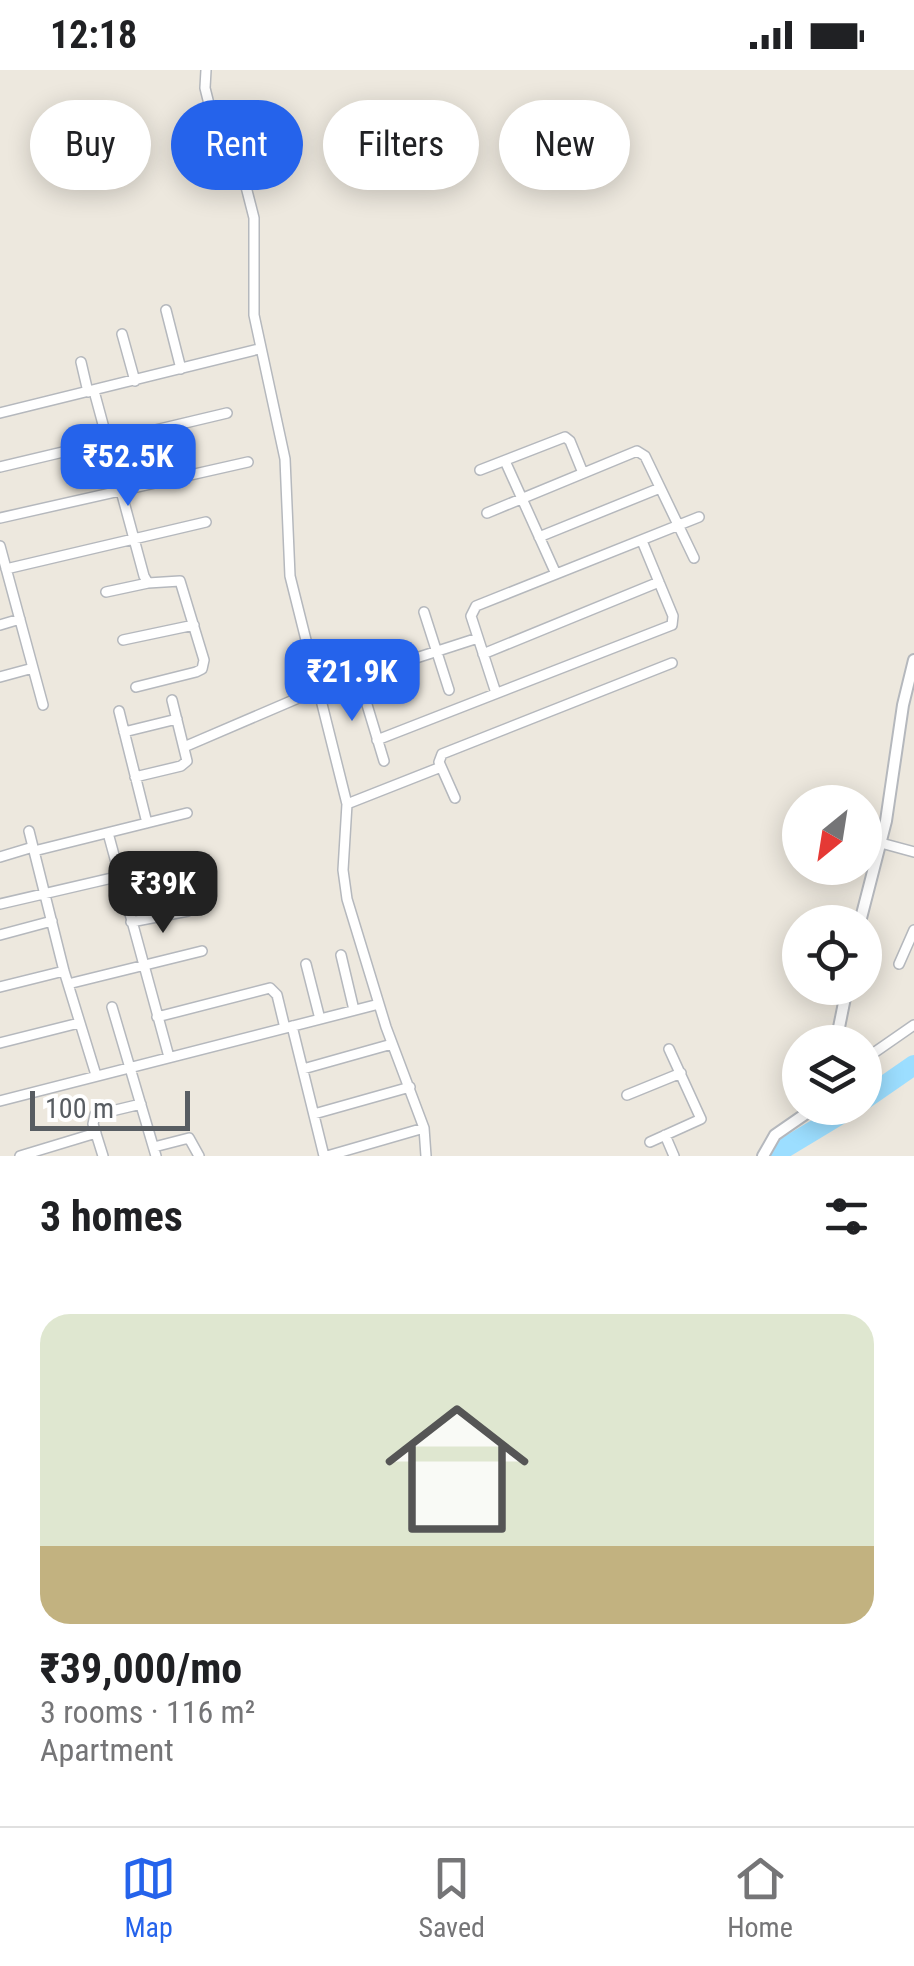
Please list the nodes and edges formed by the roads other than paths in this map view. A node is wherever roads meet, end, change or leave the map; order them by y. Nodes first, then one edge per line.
1 (206, 70) edge
2 (166, 310) dead end
3 (122, 334) dead end
4 (260, 350) junction
5 (81, 362) dead end
6 (181, 369) junction
7 (135, 380) junction
8 (90, 392) junction
9 (226, 412) dead end
10 (0, 413) edge
11 (108, 441) junction
12 (505, 460) junction
13 (248, 462) dead end
14 (0, 467) edge
15 (480, 470) dead end
16 (583, 473) junction
17 (660, 488) junction
18 (120, 491) junction
19 (522, 498) junction
20 (487, 513) dead end
21 (699, 517) dead end
22 (0, 518) edge
23 (206, 522) dead end
24 (678, 526) junction
25 (540, 537) junction
26 (133, 539) junction
27 (642, 540) junction
28 (0, 546) edge
29 (694, 558) dead end
30 (6, 569) junction
31 (556, 574) junction
32 (659, 582) junction
33 (148, 583) junction
34 (106, 592) dead end
35 (424, 612) dead end
36 (20, 619) junction
37 (0, 625) edge
38 (194, 625) junction
39 (478, 638) junction
40 (123, 640) dead end
41 (436, 651) junction
42 (484, 654) junction
43 (914, 660) edge
44 (672, 664) dead end
45 (33, 668) junction
46 (358, 675) junction
47 (0, 677) edge
48 (136, 688) dead end
49 (318, 690) junction
50 (449, 690) dead end
51 (496, 692) junction
52 (172, 700) dead end
53 (43, 705) dead end
54 (119, 711) dead end
55 (177, 718) junction
56 (124, 732) junction
57 (378, 740) junction
58 (184, 747) junction
59 (384, 761) dead end
60 (441, 767) junction
61 (136, 777) junction
62 (456, 798) dead end
63 (347, 804) junction
64 (187, 814) dead end
65 (147, 823) junction
66 (30, 831) dead end
67 (108, 833) junction
68 (882, 837) edge
69 (882, 843) edge
70 (34, 849) junction
71 (914, 852) edge
72 (0, 856) edge
73 (198, 858) dead end
74 (118, 874) junction
75 (44, 892) junction
76 (0, 904) edge
77 (188, 911) dead end
78 (52, 921) junction
79 (131, 922) junction
80 (914, 930) edge
81 (0, 934) edge
82 (202, 951) dead end
83 (341, 954) dead end
84 (306, 964) dead end
85 (899, 964) dead end
86 (144, 967) junction
87 (64, 971) junction
88 (68, 984) junction
89 (0, 987) edge
90 (378, 1004) junction
91 (112, 1007) dead end
92 (354, 1010) junction
93 (157, 1017) junction
94 (320, 1019) junction
95 (79, 1022) junction
96 (914, 1025) edge
97 (289, 1027) junction
98 (0, 1043) edge
99 (392, 1044) junction
100 (882, 1047) edge
101 (669, 1049) dead end
102 (168, 1057) junction
103 (129, 1066) junction
104 (303, 1070) junction
105 (681, 1073) junction
106 (96, 1075) junction
107 (410, 1086) junction
108 (627, 1096) dead end
109 (0, 1101) edge
110 (141, 1104) junction
111 (314, 1114) junction
112 (789, 1125) edge
113 (424, 1128) junction
114 (96, 1133) junction
115 (666, 1135) junction
116 (650, 1142) dead end
117 (155, 1151) edge
118 (760, 1154) edge
119 (20, 1156) edge
120 (103, 1156) edge
121 (199, 1156) edge
122 (326, 1156) edge
123 (426, 1156) edge
124 (674, 1156) edge

1 - 4 street
2 - 6 street
3 - 7 street
4 - 6 street
4 - 49 street
5 - 8 street
6 - 7 street
7 - 8 street
8 - 10 street
8 - 11 street
9 - 11 street
11 - 14 street
11 - 18 street
12 - 15 street
12 - 16 street
12 - 19 street
13 - 18 street
16 - 17 street
16 - 19 street
17 - 24 street
17 - 25 street
18 - 22 street
18 - 26 street
19 - 20 street
19 - 25 street
21 - 24 street
23 - 26 street
24 - 27 street
24 - 29 street
25 - 31 street
26 - 30 street
26 - 33 street
27 - 31 street
27 - 32 street
28 - 30 street
30 - 36 street
31 - 39 street
32 - 42 street
32 - 51 street
33 - 34 street
33 - 38 street
35 - 41 street
36 - 37 street
36 - 45 street
38 - 40 street
38 - 48 street
39 - 41 street
39 - 42 street
41 - 46 street
41 - 50 street
42 - 51 street
43 - 68 street
44 - 60 street
45 - 47 street
45 - 53 street
46 - 49 street
46 - 57 street
49 - 58 street
49 - 63 street
51 - 57 street
52 - 55 street
54 - 56 street
55 - 56 street
55 - 58 street
56 - 61 street
57 - 59 street
58 - 61 street
60 - 62 street
60 - 63 street
61 - 65 street
63 - 90 street
64 - 65 street
65 - 67 street
66 - 70 street
67 - 70 street
67 - 74 street
69 - 71 street
70 - 72 street
70 - 75 street
73 - 74 street
74 - 75 street
74 - 79 street
75 - 76 street
75 - 78 street
77 - 79 street
78 - 81 street
78 - 87 street
79 - 86 street
80 - 85 street
82 - 86 street
83 - 92 street
84 - 94 street
86 - 88 street
86 - 93 street
87 - 88 street
87 - 89 street
88 - 95 street
90 - 92 street
90 - 99 street
91 - 103 street
92 - 94 street
93 - 97 street
93 - 102 street
94 - 97 street
95 - 98 street
95 - 106 street
96 - 100 street
97 - 102 street
97 - 104 street
99 - 104 street
99 - 107 street
101 - 105 street
102 - 103 street
103 - 106 street
103 - 110 street
104 - 111 street
105 - 108 street
105 - 115 street
106 - 109 street
107 - 111 street
107 - 113 street
110 - 114 street
110 - 117 street
111 - 122 street
112 - 118 street
113 - 122 street
113 - 123 street
114 - 119 street
114 - 120 street
115 - 116 street
115 - 124 street
117 - 121 street

